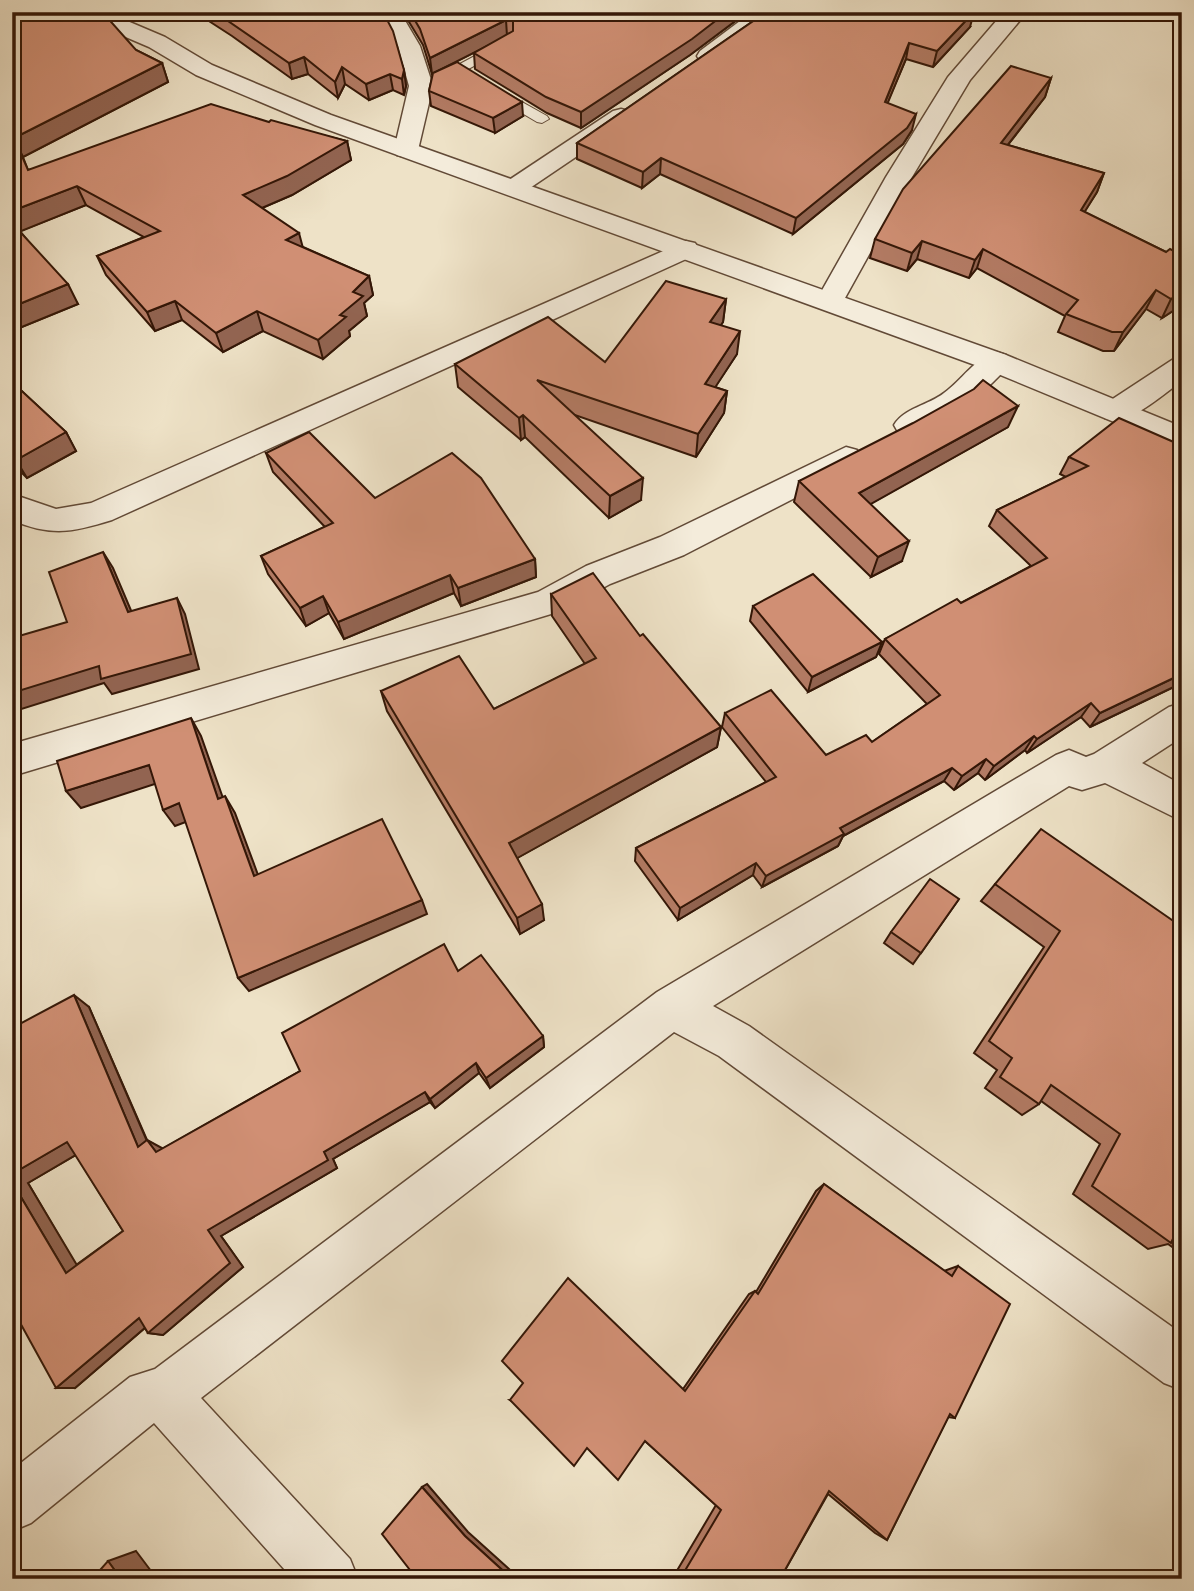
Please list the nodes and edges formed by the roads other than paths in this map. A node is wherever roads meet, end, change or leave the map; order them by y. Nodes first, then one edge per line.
1 (87, 12) edge
2 (389, 12) edge
3 (758, 12) edge
4 (1016, 12) edge
5 (508, 42) edge
6 (689, 70) edge
7 (469, 75) junction
8 (421, 86) junction
9 (643, 101) edge
10 (542, 118) dead end
11 (406, 150) junction
12 (515, 187) junction
13 (686, 249) junction
14 (830, 302) junction
15 (996, 362) junction
16 (1182, 367) edge
17 (1116, 411) junction
18 (1182, 439) edge
19 (12, 506) edge
20 (1182, 718) edge
21 (12, 760) edge
22 (1105, 767) junction
23 (1182, 804) edge
24 (671, 1007) junction
25 (1182, 1364) edge
26 (163, 1395) junction
27 (12, 1504) edge
28 (330, 1579) edge

1 - 11 street
2 - 8 street
3 - 6 street
4 - 14 street
5 - 7 lane
7 - 8 lane
7 - 10 lane
8 - 11 street
9 - 12 street
11 - 12 street
12 - 13 street
13 - 14 street
13 - 19 street
14 - 15 street
15 - 17 street
15 - 21 street
16 - 17 street
17 - 18 street
20 - 22 street
22 - 23 street
22 - 24 street
24 - 25 street
24 - 26 street
26 - 27 street
26 - 28 street

